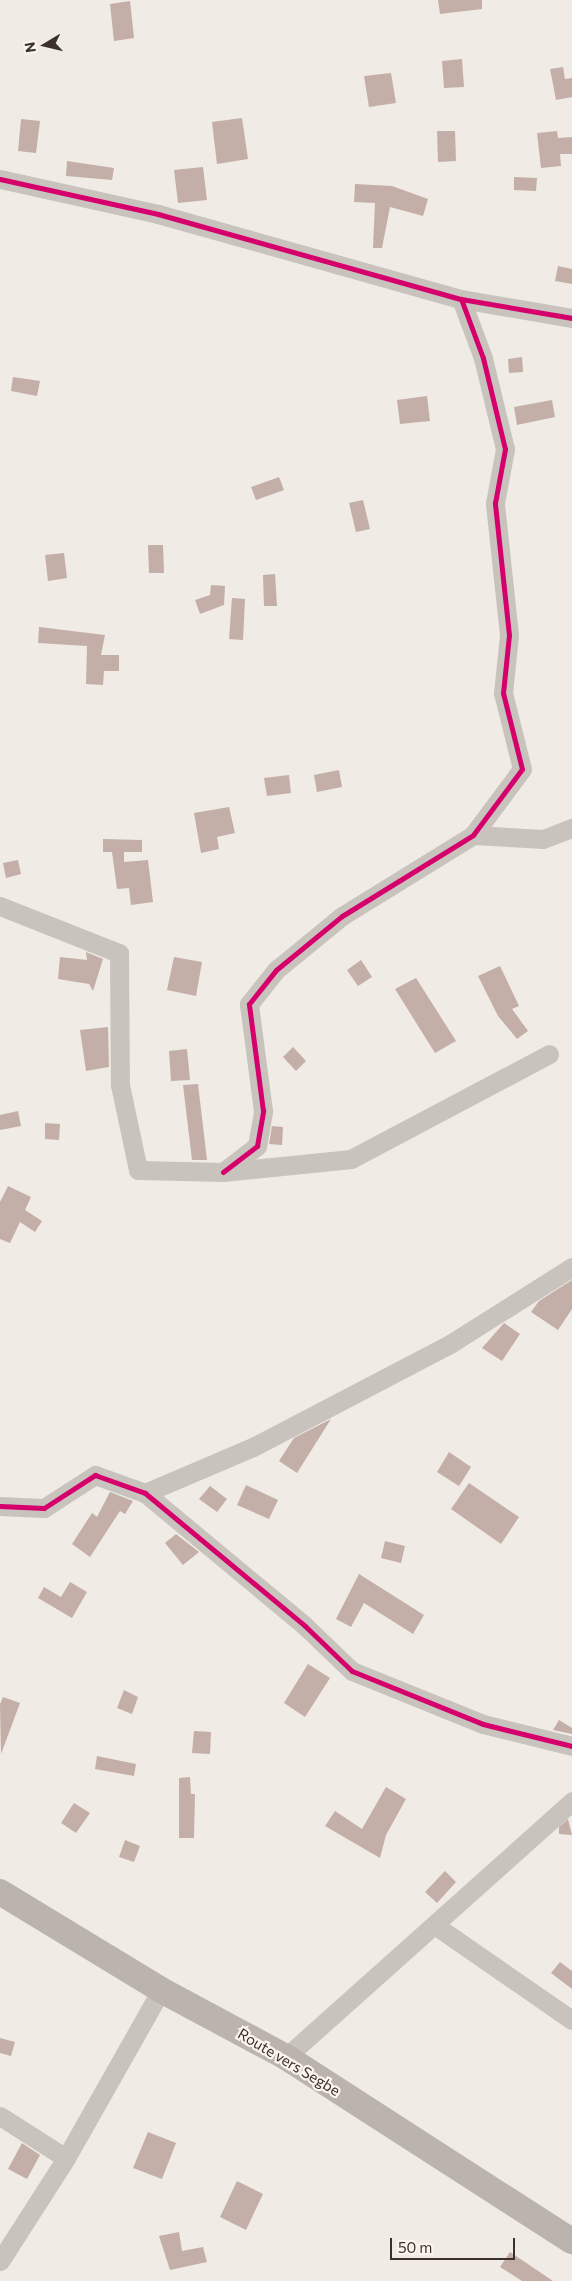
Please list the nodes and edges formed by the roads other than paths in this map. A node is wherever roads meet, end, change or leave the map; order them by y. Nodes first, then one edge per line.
1 (0, 179) edge
2 (461, 299) junction
3 (572, 318) edge
4 (572, 828) edge
5 (473, 835) junction
6 (0, 906) edge
7 (549, 1054) dead end
8 (223, 1172) junction
9 (572, 1267) edge
10 (145, 1493) junction
11 (0, 1506) edge
12 (572, 1746) edge
13 (572, 1801) edge
14 (0, 1892) edge
15 (436, 1926) junction
16 (161, 1990) junction
17 (572, 2020) edge
18 (286, 2057) junction
19 (0, 2116) edge
20 (66, 2158) junction
21 (572, 2241) edge
22 (0, 2261) edge

1 - 2 street
2 - 3 street
2 - 5 street
4 - 5 street
5 - 8 street
6 - 8 street
7 - 8 street
9 - 10 street
10 - 11 street
10 - 12 street
13 - 15 street
14 - 16 main road, Route vers Segbe
15 - 17 street
15 - 18 street
16 - 18 main road, Route vers Segbe
16 - 20 street
18 - 21 main road, Route vers Segbe
19 - 20 street
20 - 22 street

